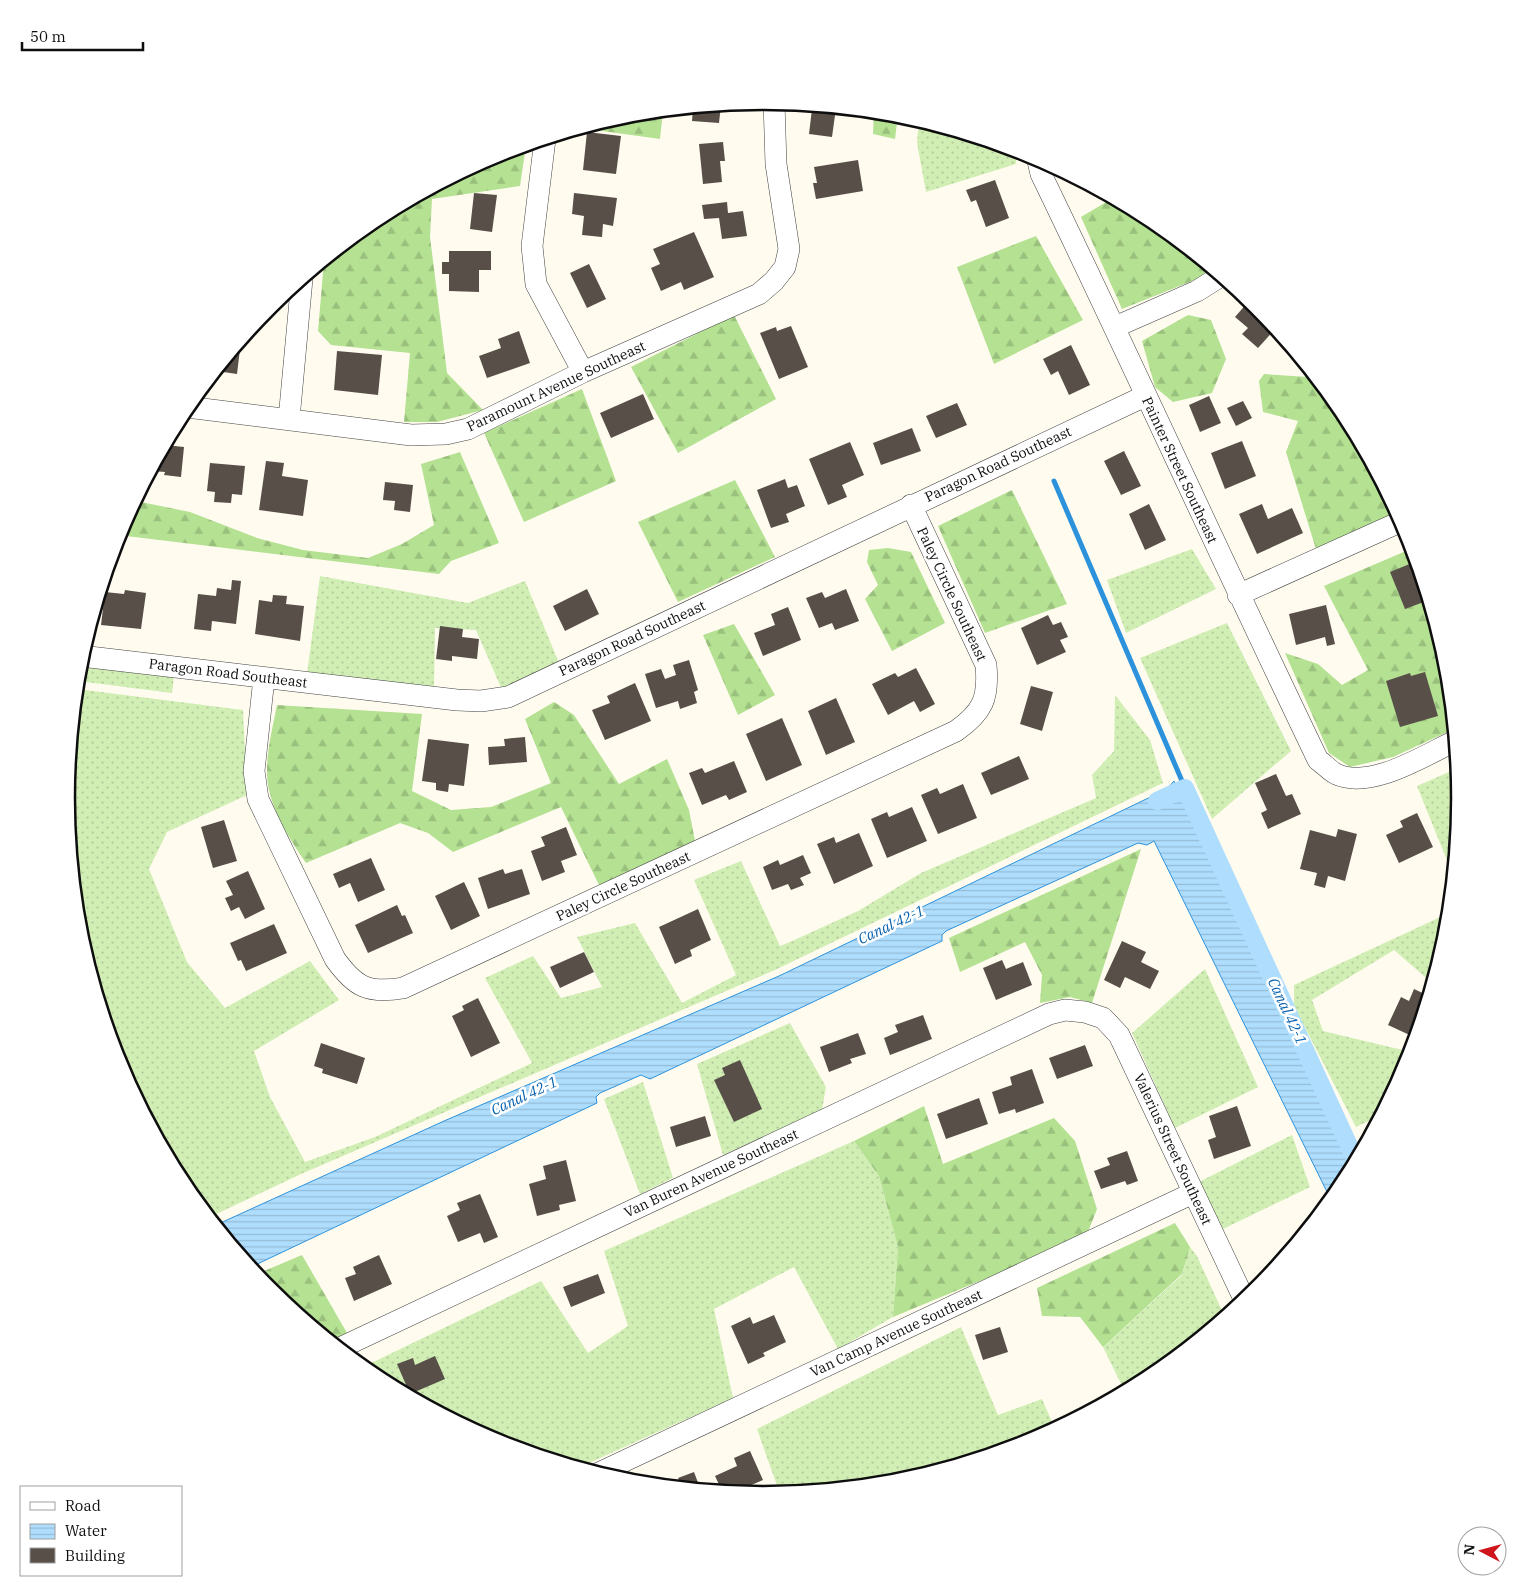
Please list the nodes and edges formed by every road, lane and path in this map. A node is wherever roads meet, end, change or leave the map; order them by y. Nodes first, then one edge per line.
1 (774, 109) edge
2 (544, 145) edge
3 (1039, 167) edge
4 (1216, 279) edge
5 (301, 288) edge
6 (1115, 327) junction
7 (583, 372) junction
8 (1146, 396) junction
9 (196, 408) edge
10 (288, 419) junction
11 (911, 505) junction
12 (1395, 524) edge
13 (1238, 594) junction
14 (90, 657) edge
15 (264, 678) junction
16 (1450, 743) edge
17 (1085, 1012) joint
18 (1193, 1193) junction
19 (1241, 1293) edge
20 (346, 1345) edge
21 (609, 1468) edge

1 - 7 street, Paramount Avenue Southeast
2 - 7 street
3 - 6 street, Painter Street Southeast
4 - 6 street
5 - 10 street
6 - 8 street, Painter Street Southeast
7 - 10 street, Paramount Avenue Southeast
8 - 11 street, Paragon Road Southeast
8 - 13 street, Painter Street Southeast
9 - 10 street, Paramount Avenue Southeast
11 - 15 street, Paragon Road Southeast
11 - 15 street, Paley Circle Southeast
12 - 13 street
13 - 16 street, Painter Street Southeast
14 - 15 street, Paragon Road Southeast
17 - 18 street, Valerius Street Southeast
17 - 20 street, Van Buren Avenue Southeast
18 - 19 street, Valerius Street Southeast
18 - 21 street, Van Camp Avenue Southeast

